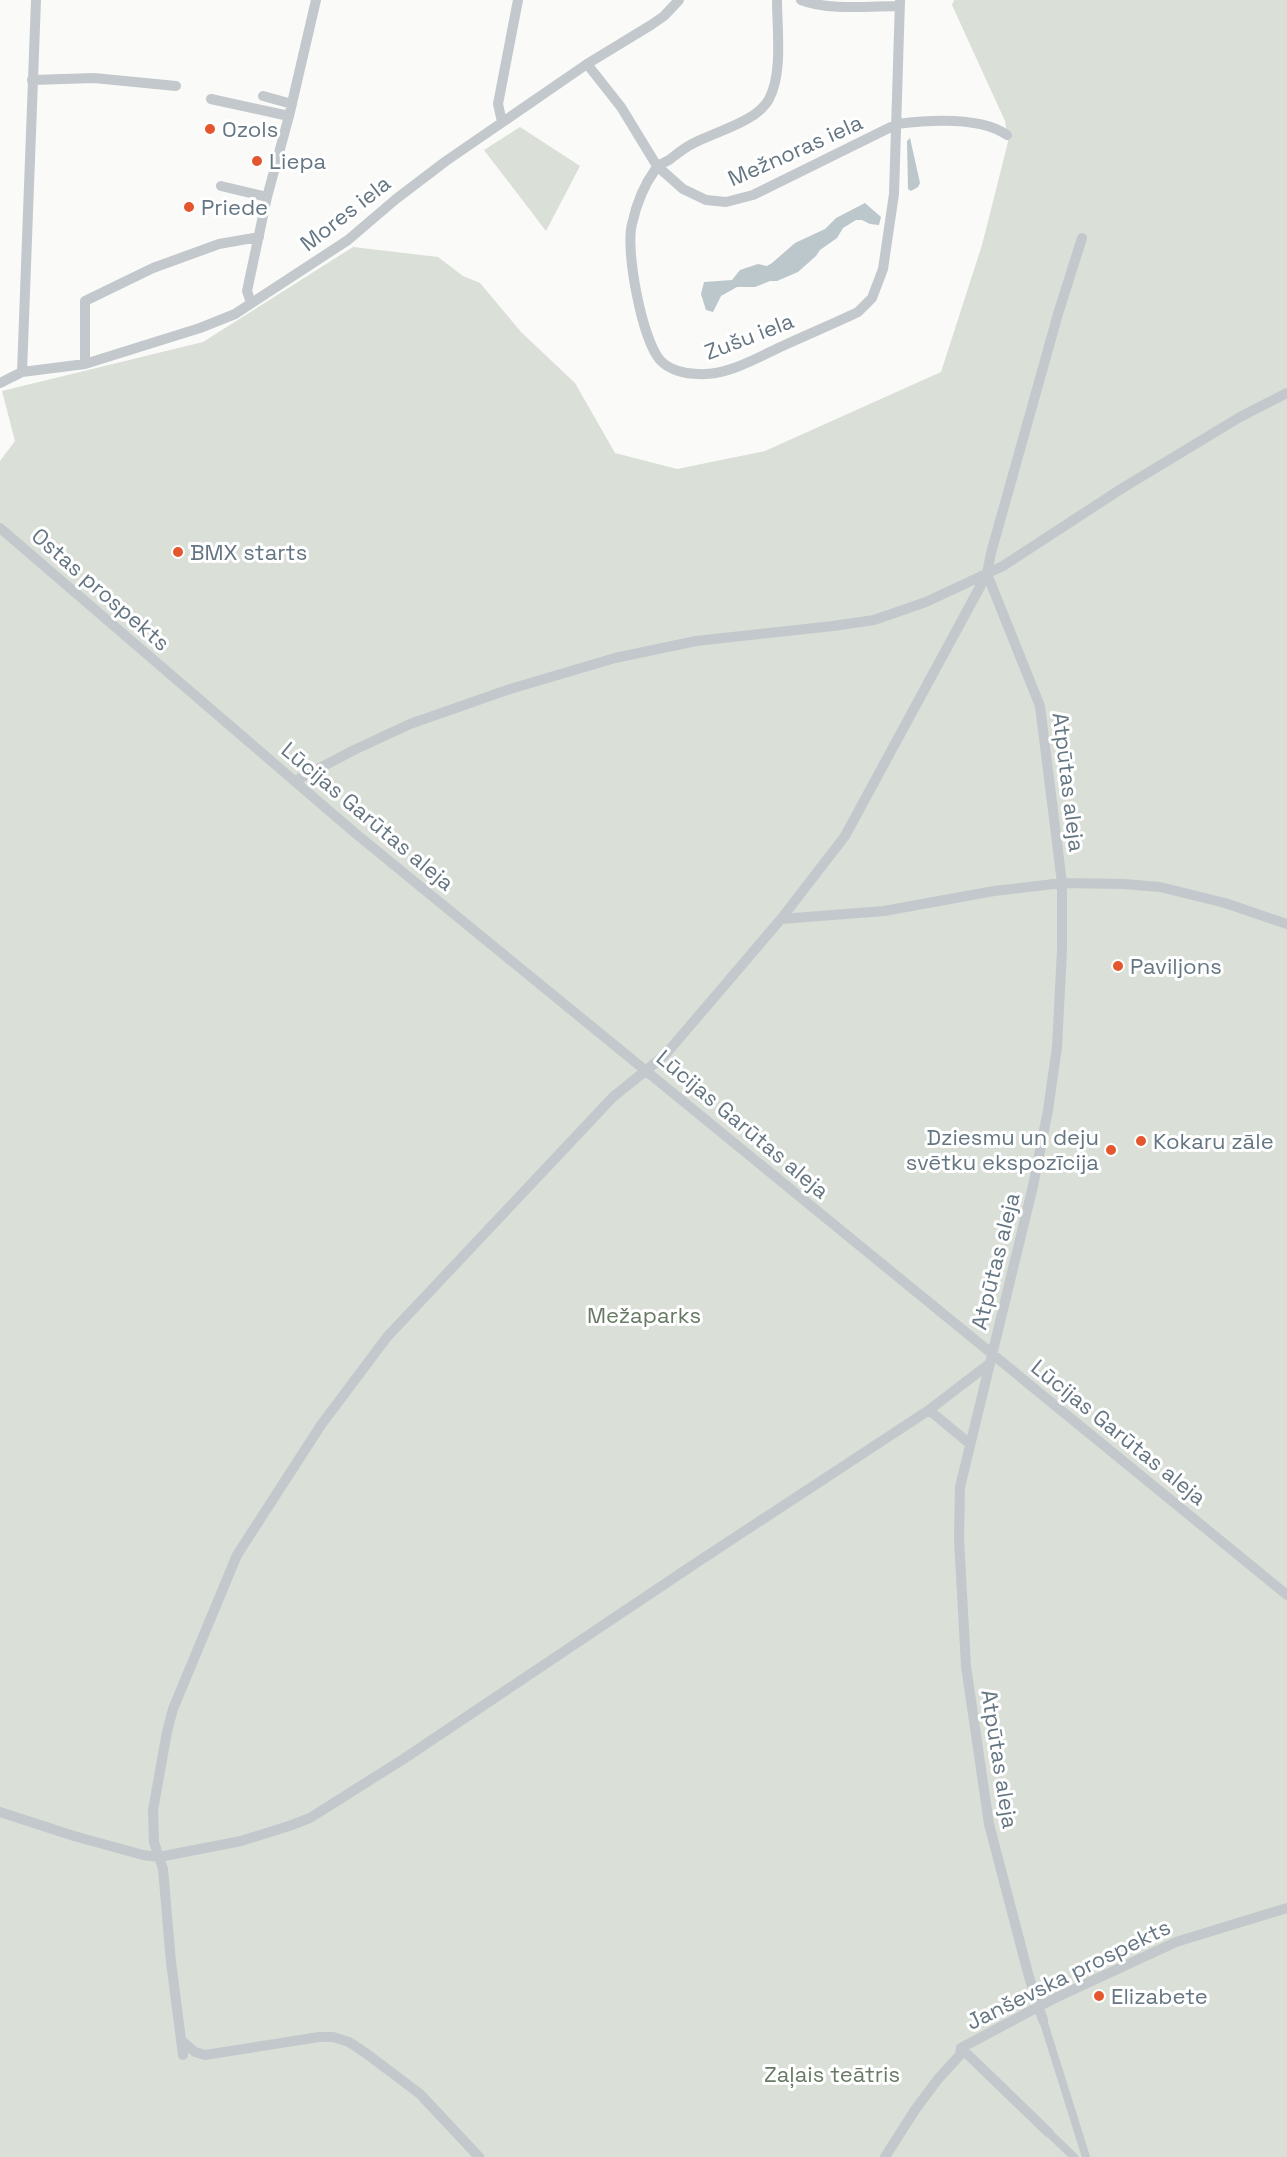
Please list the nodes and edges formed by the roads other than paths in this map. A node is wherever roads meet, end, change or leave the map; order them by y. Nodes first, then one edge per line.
1 (36, 0) edge
2 (316, 0) edge
3 (518, 0) edge
4 (679, 0) edge
5 (777, 0) edge
6 (801, 0) edge
7 (900, 3) edge
8 (587, 64) junction
9 (32, 80) junction
10 (176, 86) dead end
11 (263, 96) dead end
12 (211, 99) dead end
13 (292, 104) junction
14 (289, 116) junction
15 (502, 122) junction
16 (897, 124) junction
17 (1007, 135) dead end
18 (657, 166) junction
19 (221, 186) dead end
20 (267, 197) junction
21 (259, 237) junction
22 (1082, 238) dead end
23 (251, 303) junction
24 (85, 364) junction
25 (22, 372) junction
26 (0, 382) edge
27 (1287, 393) edge
28 (0, 528) edge
29 (987, 574) junction
30 (177, 680) joint
31 (295, 781) junction
32 (1062, 883) junction
33 (782, 919) junction
34 (1287, 924) edge
35 (647, 1070) junction
36 (991, 1360) junction
37 (929, 1410) junction
38 (970, 1444) junction
39 (1287, 1595) edge
40 (0, 1812) edge
41 (159, 1857) junction
42 (1287, 1908) edge
43 (1039, 2007) junction
44 (1043, 2020) joint
45 (182, 2041) junction
46 (961, 2048) junction
47 (183, 2055) dead end
48 (1049, 2133) joint
49 (479, 2157) edge
50 (885, 2157) edge
51 (1074, 2157) edge
52 (1086, 2157) edge

1 - 9 street
2 - 13 street
3 - 15 street
4 - 8 street, Mores iela
5 - 18 street
6 - 7 street
7 - 16 street, Zušu iela
8 - 15 street, Mores iela
8 - 18 street, Mežnoras iela
9 - 10 street
9 - 25 street
11 - 13 street
12 - 14 street
13 - 14 street
14 - 20 street
15 - 23 street, Mores iela
16 - 17 street, Mežnoras iela
16 - 18 street, Mežnoras iela
16 - 18 street, Zušu iela
19 - 20 street
20 - 21 street
21 - 23 street
21 - 24 street
22 - 29 street
23 - 24 street, Mores iela
24 - 25 street, Mores iela
25 - 26 street, Mores iela
27 - 29 street
28 - 30 street, Ostas prospekts
29 - 31 street
29 - 32 street, Atpūtas aleja
29 - 33 street
30 - 31 street, Lūcijas Garūtas aleja
31 - 35 street, Lūcijas Garūtas aleja
32 - 33 street
32 - 34 street
32 - 36 street, Atpūtas aleja
33 - 35 street
35 - 36 street, Lūcijas Garūtas aleja
35 - 41 street
36 - 37 street
36 - 38 street, Atpūtas aleja
36 - 39 street, Lūcijas Garūtas aleja
37 - 38 street
37 - 41 street
38 - 43 street, Atpūtas aleja
40 - 41 street
41 - 45 street
42 - 43 street, Janševska prospekts
43 - 44 street, Atpūtas aleja
43 - 46 street, Janševska prospekts
44 - 52 street, Atpūtas aleja
45 - 47 street
45 - 49 street
46 - 48 street
46 - 50 street, Janševska prospekts
48 - 51 street

